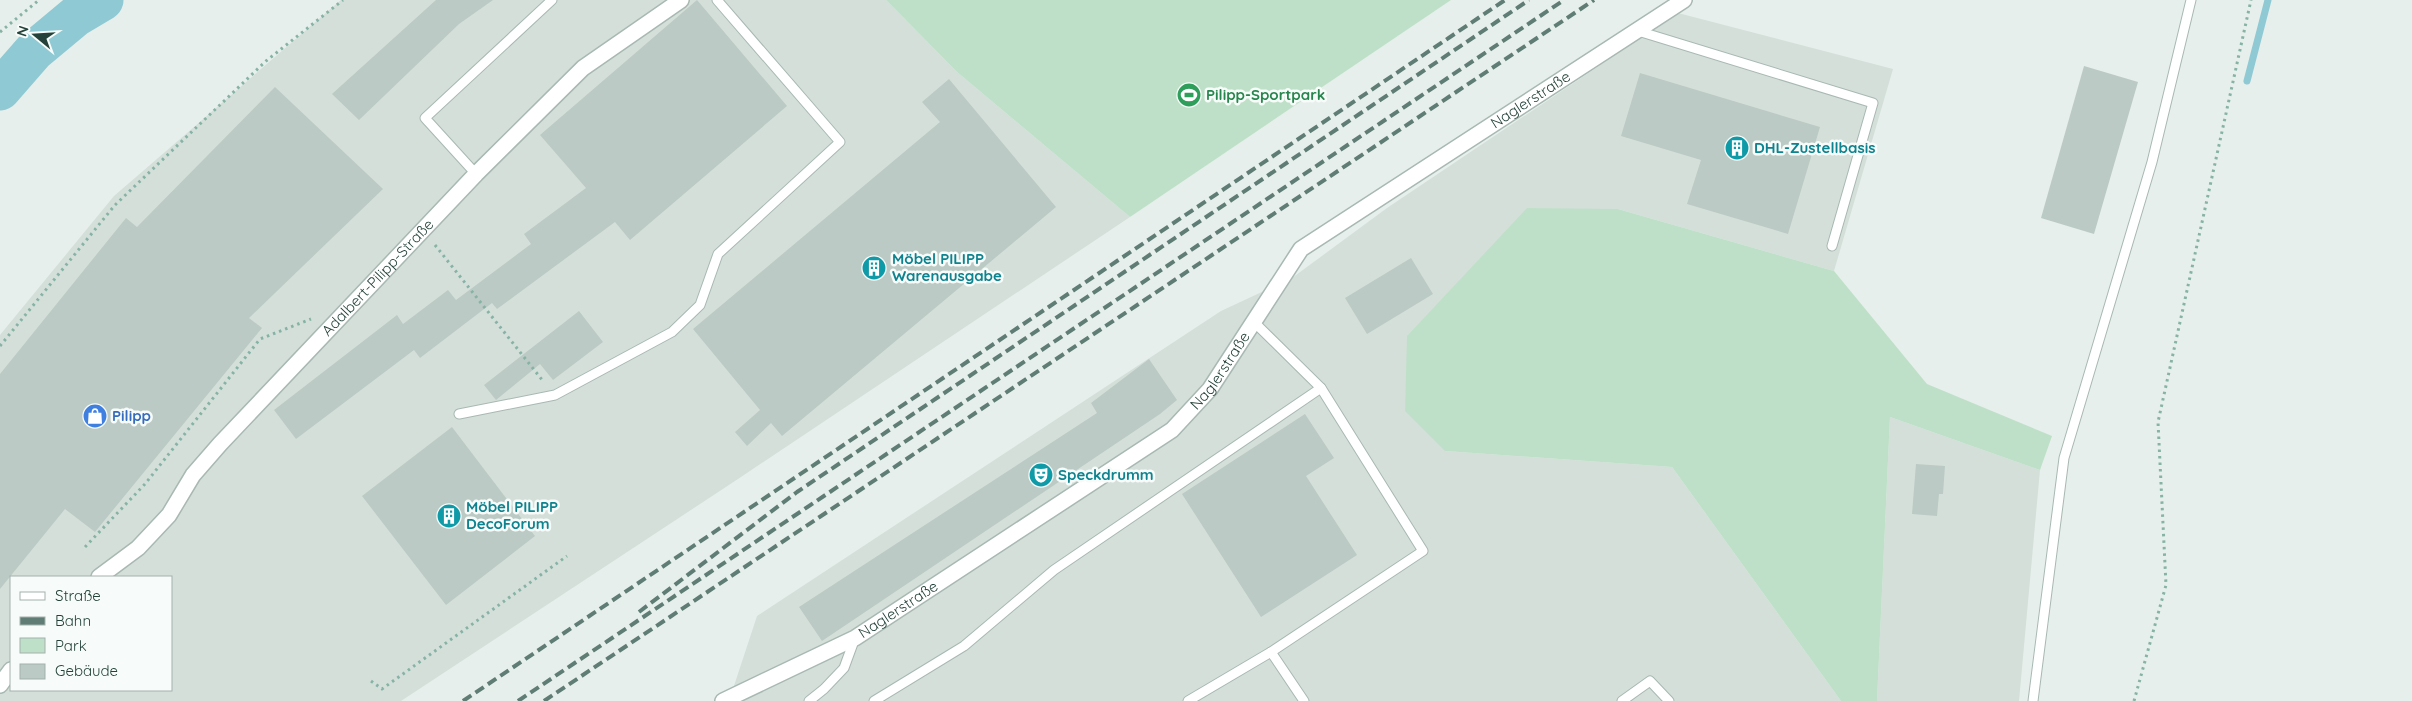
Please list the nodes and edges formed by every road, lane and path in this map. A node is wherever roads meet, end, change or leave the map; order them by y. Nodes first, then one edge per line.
1 (39, 0) edge
2 (343, 0) edge
3 (552, 0) edge
4 (681, 0) edge
5 (717, 0) edge
6 (1684, 0) edge
7 (2191, 0) edge
8 (2251, 0) edge
9 (1638, 31) junction
10 (0, 32) edge
11 (476, 174) junction
12 (423, 230) junction
13 (1832, 246) dead end
14 (313, 319) dead end
15 (1254, 322) junction
16 (0, 346) edge
17 (1321, 388) junction
18 (555, 395) junction
19 (459, 414) dead end
20 (85, 547) dead end
21 (567, 556) dead end
22 (100, 576) edge
23 (855, 638) junction
24 (1271, 652) junction
25 (10, 671) edge
26 (371, 681) dead end
27 (0, 685) edge
28 (723, 701) edge
29 (809, 701) edge
30 (874, 701) edge
31 (1188, 701) edge
32 (1304, 701) edge
33 (1622, 701) edge
34 (1669, 701) edge
35 (2033, 701) edge
36 (2134, 701) edge

1 - 10 path
2 - 16 path
3 - 11 lane
4 - 11 street, Adalbert-Pilipp-Straße
5 - 18 lane
6 - 9 street, Naglerstraße
7 - 35 lane
8 - 36 path
9 - 13 lane
9 - 15 street, Naglerstraße
11 - 12 street, Adalbert-Pilipp-Straße
12 - 18 path
12 - 22 street, Adalbert-Pilipp-Straße
14 - 20 path
15 - 17 lane
15 - 23 street, Naglerstraße
17 - 24 lane
17 - 30 lane
18 - 19 lane
21 - 26 path
23 - 28 street, Naglerstraße
23 - 29 lane
24 - 31 lane
24 - 32 lane
25 - 27 street
33 - 34 lane

